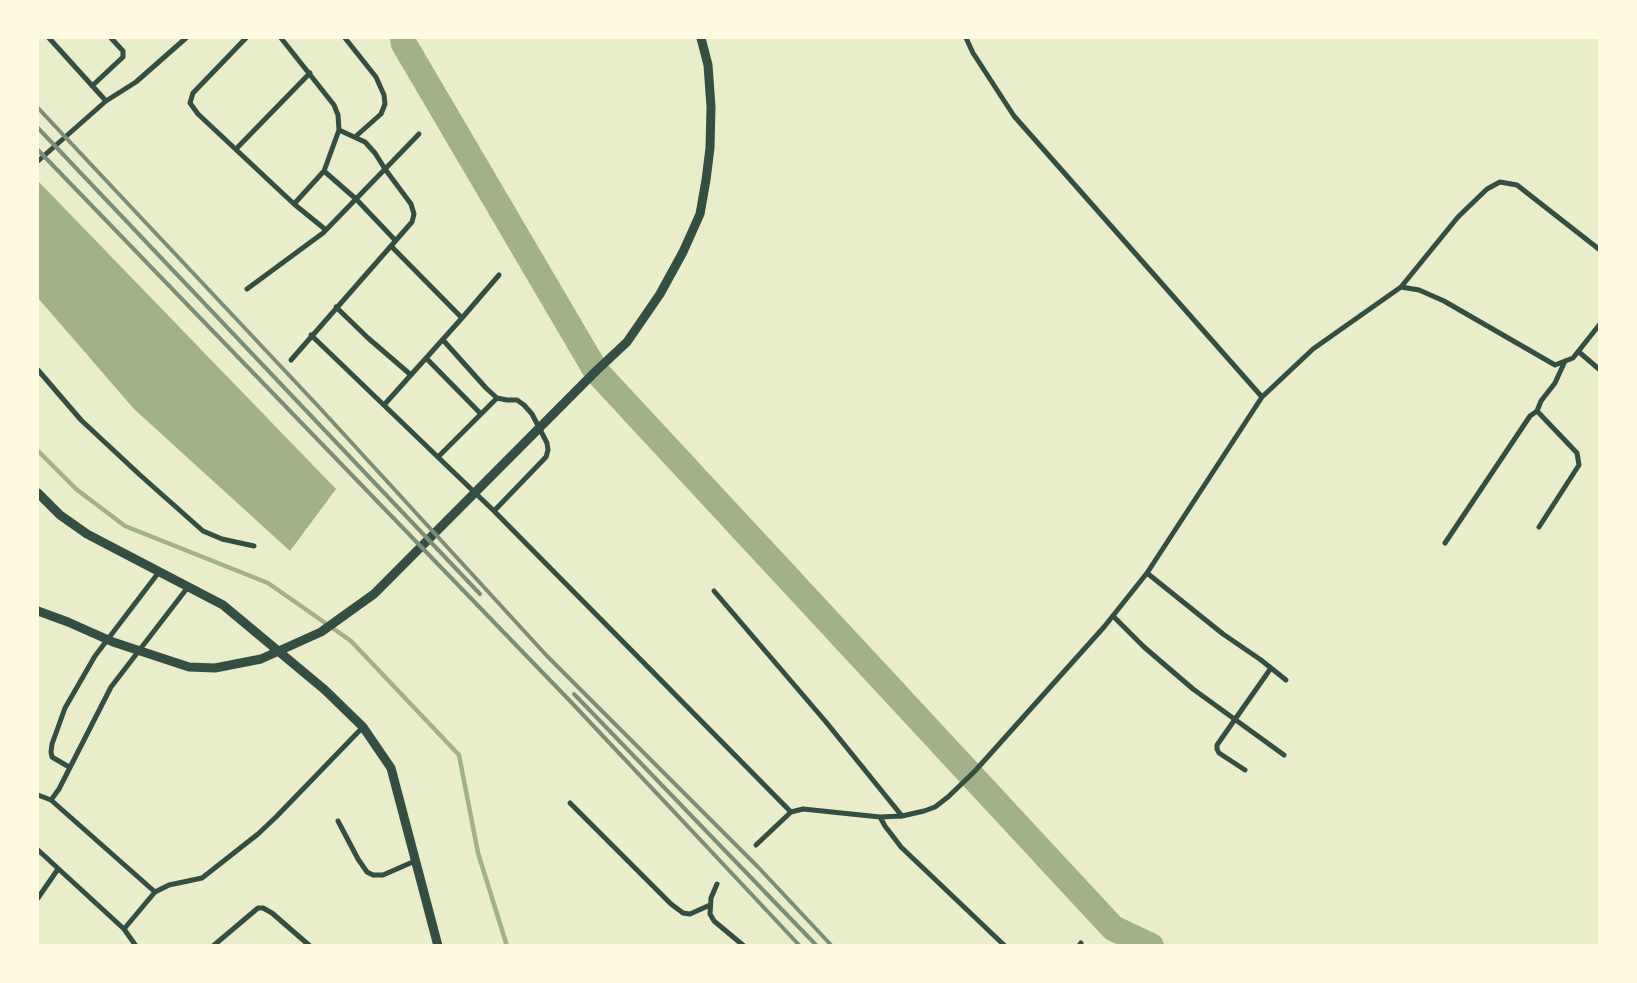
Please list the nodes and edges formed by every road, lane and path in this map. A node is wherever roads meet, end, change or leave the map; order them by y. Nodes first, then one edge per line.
1 (49, 38) edge
2 (111, 38) edge
3 (186, 38) edge
4 (246, 38) edge
5 (281, 38) edge
6 (345, 38) edge
7 (701, 38) edge
8 (966, 38) edge
9 (310, 73) junction
10 (92, 86) junction
11 (106, 101) junction
12 (339, 130) junction
13 (419, 134) dead end
14 (355, 137) junction
15 (236, 149) junction
16 (38, 161) edge
17 (385, 169) junction
18 (324, 171) junction
19 (356, 199) junction
20 (294, 204) junction
21 (326, 230) junction
22 (395, 240) junction
23 (391, 246) junction
24 (1600, 250) edge
25 (499, 275) dead end
26 (1401, 287) junction
27 (247, 289) dead end
28 (336, 307) junction
29 (462, 318) junction
30 (1600, 324) edge
31 (312, 335) junction
32 (443, 340) junction
33 (1579, 352) junction
34 (426, 358) junction
35 (291, 360) dead end
36 (1565, 361) junction
37 (38, 370) edge
38 (1600, 370) edge
39 (411, 375) junction
40 (1262, 397) junction
41 (497, 398) junction
42 (384, 405) junction
43 (1537, 411) junction
44 (481, 414) junction
45 (438, 457) junction
46 (38, 493) edge
47 (494, 512) junction
48 (1539, 527) dead end
49 (1445, 543) dead end
50 (254, 546) dead end
51 (159, 572) junction
52 (1147, 573) junction
53 (188, 587) junction
54 (714, 590) dead end
55 (38, 611) edge
56 (1113, 616) junction
57 (1271, 668) junction
58 (1286, 680) dead end
59 (1235, 721) junction
60 (363, 727) junction
61 (1284, 755) dead end
62 (69, 767) junction
63 (1245, 770) dead end
64 (38, 794) edge
65 (51, 800) junction
66 (570, 803) dead end
67 (790, 812) junction
68 (902, 816) junction
69 (880, 817) junction
70 (338, 821) dead end
71 (756, 845) dead end
72 (38, 850) edge
73 (415, 861) junction
74 (58, 869) junction
75 (717, 884) dead end
76 (155, 892) junction
77 (38, 898) edge
78 (710, 906) junction
79 (124, 929) junction
80 (136, 946) edge
81 (213, 946) edge
82 (310, 946) edge
83 (438, 946) edge
84 (744, 946) edge
85 (1005, 946) edge

1 - 10 street
2 - 10 street
3 - 11 street
4 - 15 street
5 - 9 street
6 - 14 street
7 - 55 street
8 - 40 street
9 - 12 street
9 - 15 street
10 - 11 street
11 - 16 street
12 - 14 street
12 - 18 street
13 - 17 street
14 - 17 street
15 - 20 street
17 - 19 street
17 - 22 street
18 - 19 street
18 - 20 street
19 - 21 street
19 - 22 street
20 - 21 street
21 - 27 street
22 - 23 street
23 - 28 street
23 - 29 street
24 - 26 street
25 - 29 street
26 - 36 street
26 - 40 street
28 - 31 street
28 - 39 street
29 - 32 street
30 - 33 street
31 - 35 street
31 - 42 street
32 - 34 street
32 - 41 street
33 - 36 street
33 - 38 street
34 - 39 street
34 - 44 street
36 - 43 street
37 - 50 street
39 - 42 street
40 - 52 street
41 - 44 street
41 - 47 street
42 - 45 street
43 - 48 street
43 - 49 street
44 - 45 street
45 - 47 street
46 - 51 street
47 - 67 street
51 - 53 street
51 - 62 street
52 - 56 street
52 - 57 street
53 - 60 street
53 - 62 street
54 - 68 street
56 - 59 street
56 - 68 street
57 - 58 street
57 - 59 street
59 - 61 street
59 - 63 street
60 - 73 street
60 - 76 street
62 - 65 street
64 - 65 street
65 - 76 street
66 - 78 street
67 - 69 street
67 - 71 street
68 - 69 street
69 - 85 street
70 - 73 street
72 - 74 street
73 - 83 street
74 - 77 street
74 - 79 street
75 - 78 street
76 - 79 street
78 - 84 street
79 - 80 street
81 - 82 street

